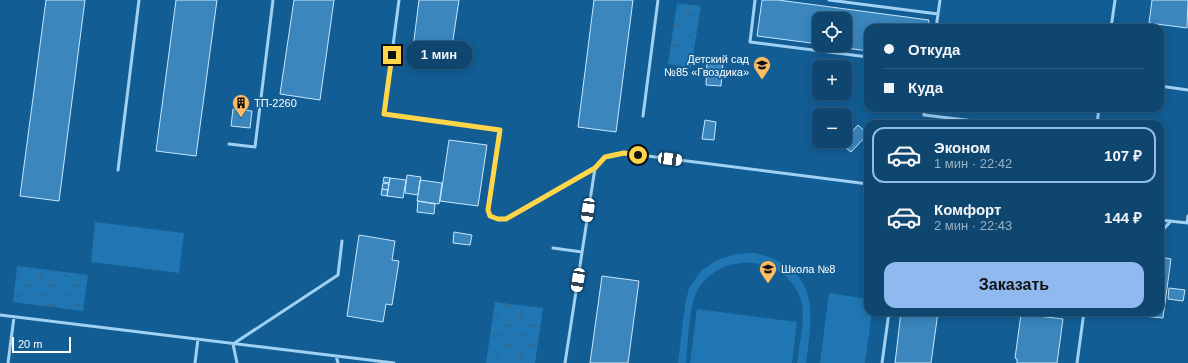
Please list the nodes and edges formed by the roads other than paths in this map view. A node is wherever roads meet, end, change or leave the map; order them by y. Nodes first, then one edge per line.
1 (139, 0) edge
2 (274, 0) edge
3 (399, 0) edge
4 (658, 0) edge
5 (755, 0) edge
6 (829, 0) edge
7 (940, 0) edge
8 (1115, 0) edge
9 (938, 14) junction
10 (937, 24) edge
11 (1112, 24) edge
12 (864, 56) edge
13 (1164, 87) edge
14 (1188, 90) edge
15 (924, 112) edge
16 (643, 116) dead end
17 (966, 120) edge
18 (228, 144) dead end
19 (595, 168) junction
20 (118, 170) dead end
21 (864, 183) edge
22 (1188, 216) edge
23 (1164, 220) edge
24 (1171, 221) junction
25 (1188, 223) edge
26 (1164, 229) edge
27 (342, 241) dead end
28 (553, 248) dead end
29 (582, 252) junction
30 (0, 315) edge
31 (888, 316) edge
32 (1083, 316) edge
33 (14, 317) junction
34 (198, 339) junction
35 (233, 344) junction
36 (336, 356) junction
37 (8, 363) edge
38 (195, 363) edge
39 (237, 363) edge
40 (338, 363) edge
41 (394, 363) edge
42 (565, 363) edge
43 (882, 363) edge
44 (1077, 363) edge

1 - 20 lane
2 - 18 lane
3 - 19 lane
4 - 16 lane
5 - 12 lane
6 - 9 lane
7 - 9 lane
8 - 11 lane
9 - 10 lane
13 - 14 lane
15 - 17 lane
19 - 21 lane
19 - 29 lane
22 - 25 lane
23 - 24 lane
24 - 25 lane
24 - 26 lane
27 - 35 lane
28 - 29 lane
29 - 42 lane
30 - 33 lane
31 - 43 lane
32 - 44 lane
33 - 34 lane
33 - 37 lane
34 - 35 lane
34 - 38 lane
35 - 36 lane
35 - 39 lane
36 - 40 lane
36 - 41 lane

